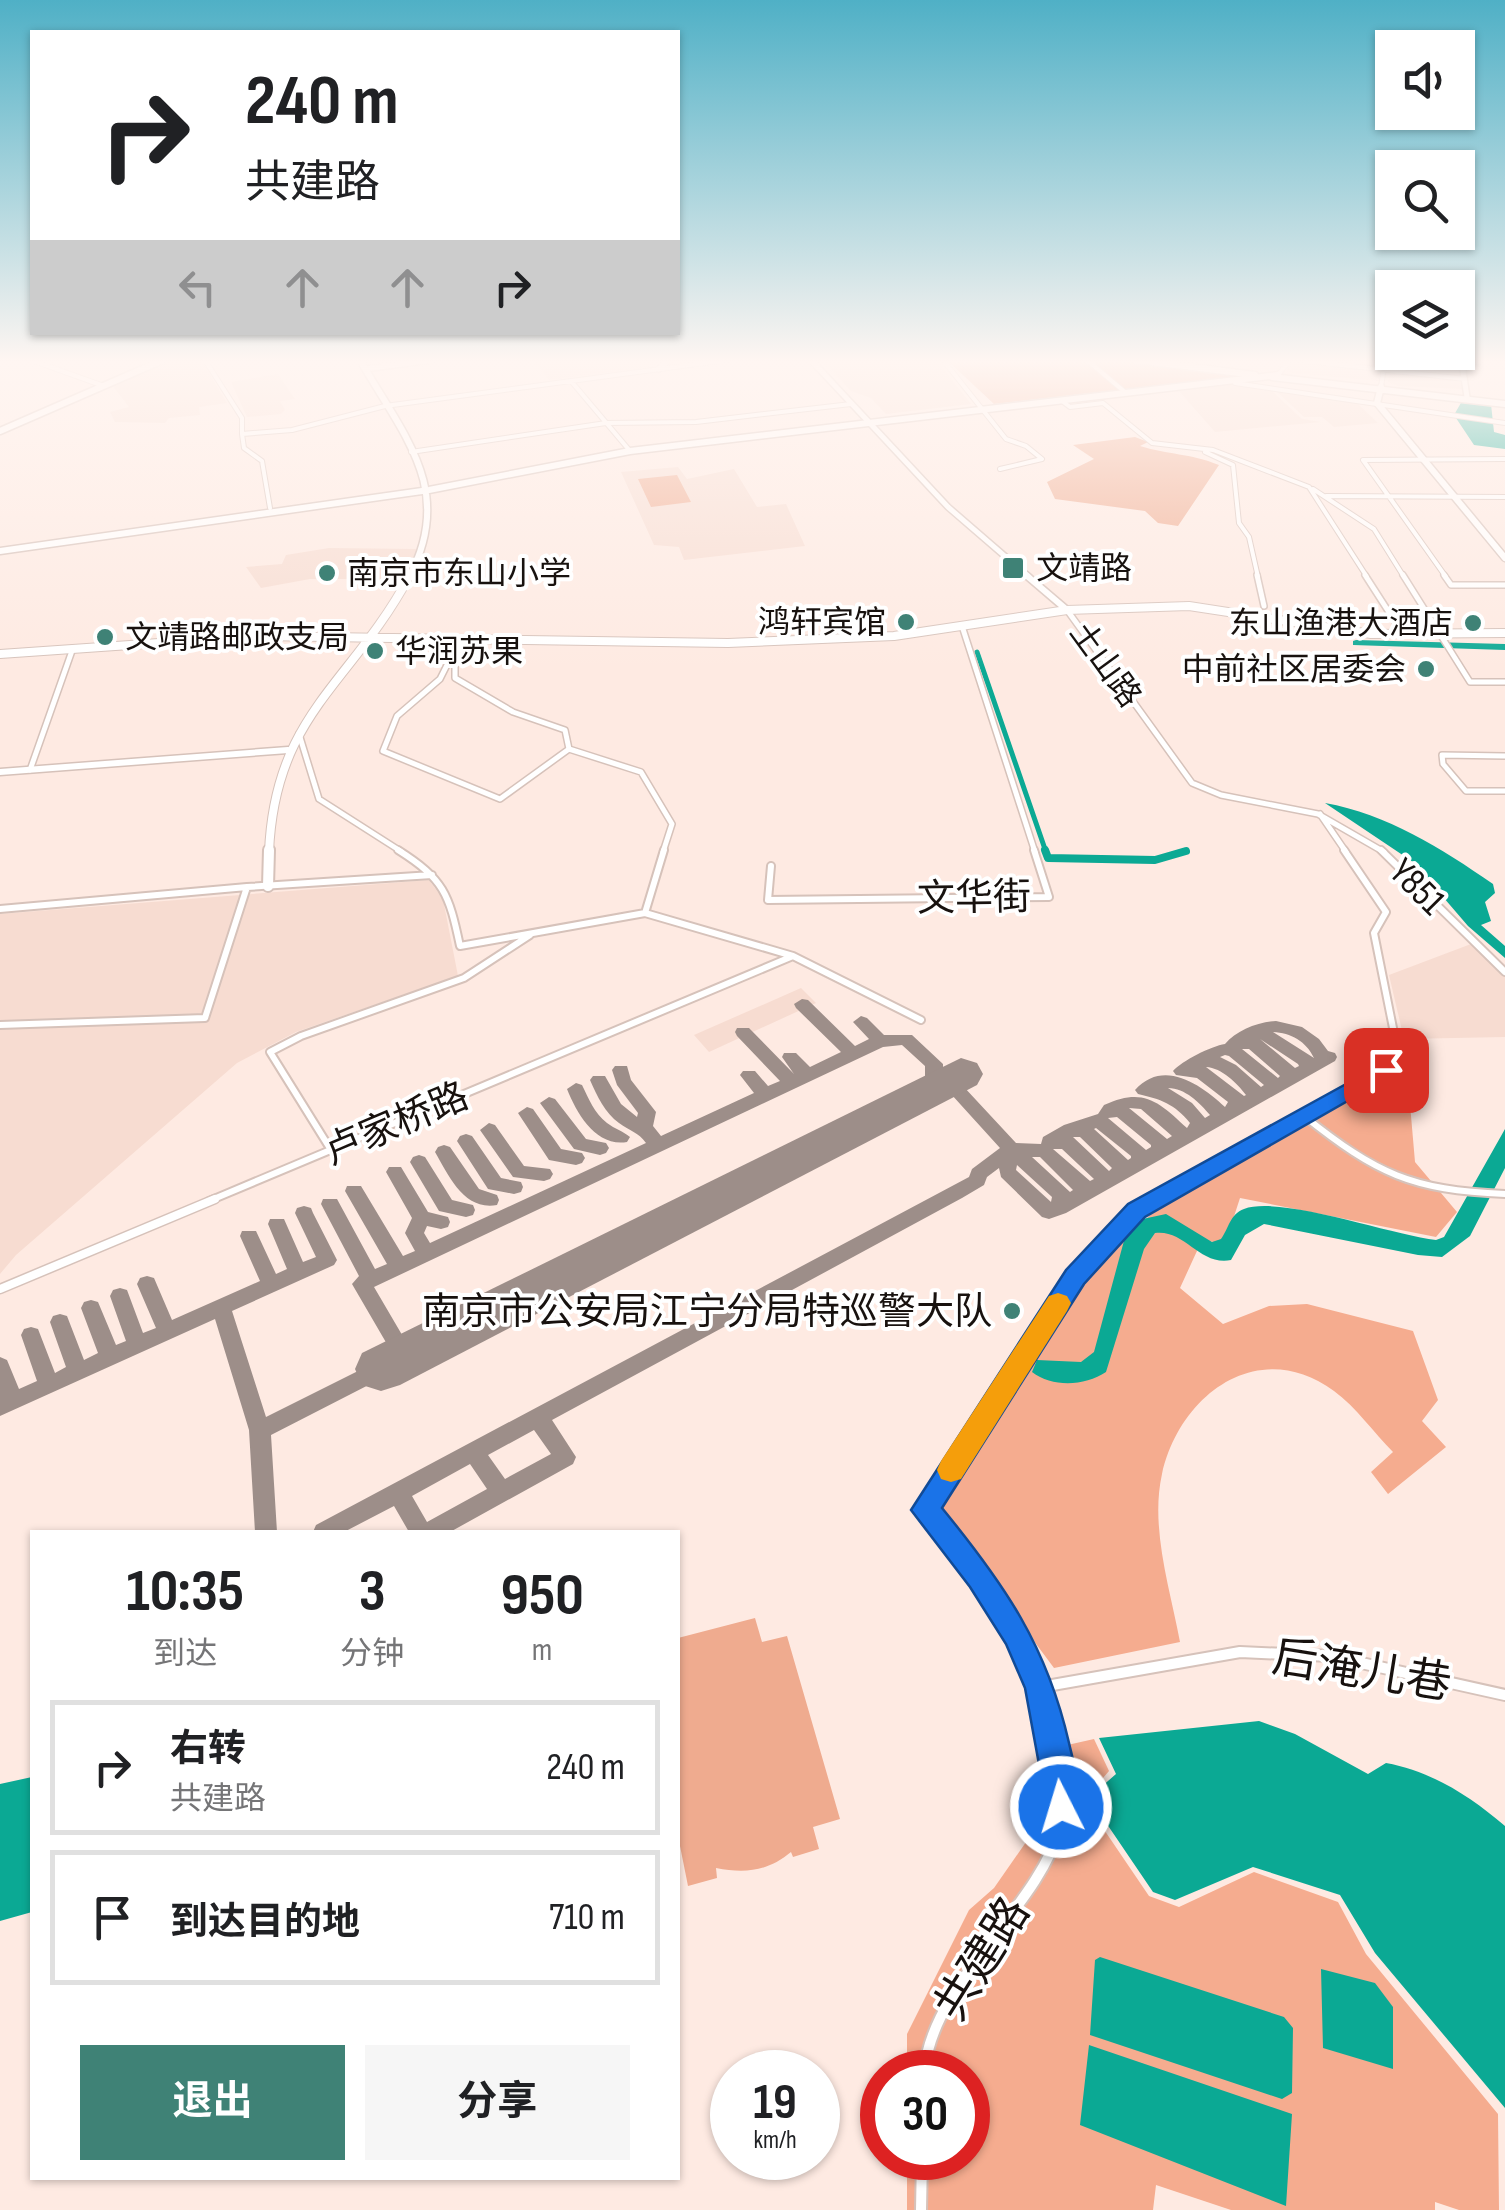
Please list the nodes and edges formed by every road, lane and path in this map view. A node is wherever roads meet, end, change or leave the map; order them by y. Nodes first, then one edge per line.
1 (262, 463) edge
2 (411, 463) edge
3 (414, 463) edge
4 (557, 463) edge
5 (907, 463) edge
6 (1025, 463) edge
7 (1228, 463) edge
8 (1255, 463) edge
9 (1365, 463) edge
10 (1427, 463) edge
11 (1000, 469) dead end
12 (1309, 487) junction
13 (424, 489) junction
14 (1451, 495) junction
15 (1324, 496) junction
16 (1388, 496) junction
17 (1505, 496) edge
18 (270, 508) junction
19 (0, 549) edge
20 (1505, 558) edge
21 (1505, 585) edge
22 (1264, 606) dead end
23 (1068, 612) junction
24 (963, 628) junction
25 (1404, 634) junction
26 (1505, 635) edge
27 (1444, 637) junction
28 (364, 640) junction
29 (72, 650) junction
30 (0, 656) edge
31 (1505, 682) edge
32 (298, 730) junction
33 (569, 749) junction
34 (288, 750) junction
35 (1505, 756) edge
36 (30, 770) junction
37 (0, 772) edge
38 (1505, 791) edge
39 (1320, 814) junction
40 (771, 866) dead end
41 (433, 875) junction
42 (268, 886) junction
43 (247, 887) junction
44 (0, 909) edge
45 (645, 912) junction
46 (535, 932) junction
47 (793, 956) junction
48 (1505, 972) edge
49 (921, 1020) dead end
50 (0, 1025) edge
51 (1303, 1116) junction
52 (331, 1150) junction
53 (1505, 1194) edge
54 (0, 1290) edge
55 (1041, 1687) junction
56 (1505, 1695) edge
57 (926, 2050) edge
58 (922, 2180) edge
59 (921, 2210) edge

1 - 18 street
2 - 13 main road
3 - 13 main road
4 - 13 main road
5 - 23 street, 土山路
6 - 11 street
7 - 22 street
8 - 12 street
9 - 16 street
10 - 14 main road
12 - 15 street
12 - 25 street
13 - 18 main road
13 - 19 main road
13 - 28 main road
14 - 16 street
14 - 17 street
14 - 20 main road
15 - 16 street
15 - 27 street
16 - 21 street
18 - 19 main road
23 - 24 main road
23 - 25 main road
23 - 27 main road
23 - 39 street, 土山路
24 - 28 main road
24 - 40 street, 文华街
25 - 27 main road
26 - 27 main road
27 - 31 street
28 - 29 main road
28 - 32 main road
29 - 30 main road
29 - 36 street
32 - 34 main road
32 - 41 street
33 - 33 street
33 - 45 street
34 - 36 street
34 - 42 main road
35 - 38 street
36 - 37 street
39 - 48 street, Y851
39 - 51 street, 共建路
41 - 42 street
41 - 46 street
42 - 43 street
43 - 44 street
43 - 50 street
45 - 46 street
45 - 47 street
46 - 52 street
47 - 49 street
47 - 52 street, 卢家桥路
51 - 53 street
51 - 55 street, 共建路
52 - 54 street, 卢家桥路
55 - 56 street, 后淹儿巷
55 - 57 street, 共建路
58 - 59 street

